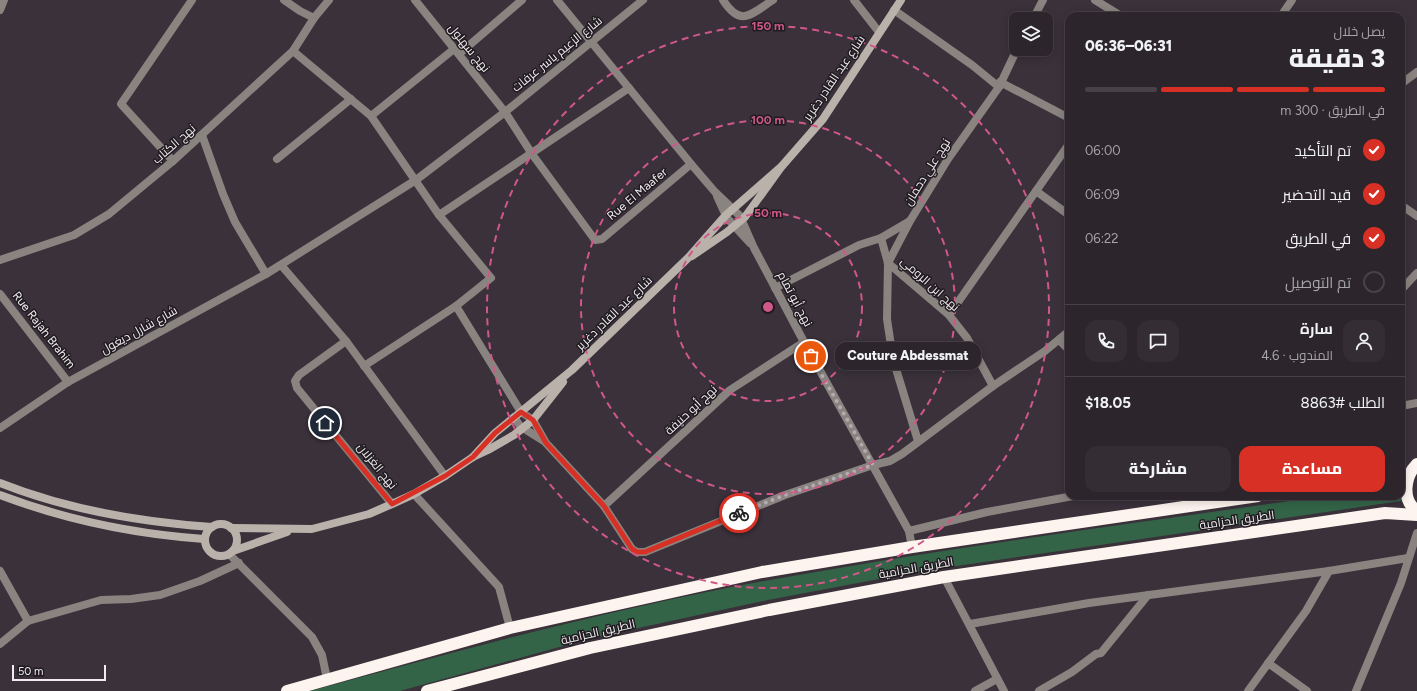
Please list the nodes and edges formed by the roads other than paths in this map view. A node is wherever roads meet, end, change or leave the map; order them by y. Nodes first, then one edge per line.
1 (4, 0) edge
2 (192, 0) edge
3 (284, 0) edge
4 (329, 0) edge
5 (415, 0) edge
6 (522, 0) edge
7 (557, 0) edge
8 (643, 0) edge
9 (723, 0) edge
10 (773, 0) edge
11 (854, 0) edge
12 (901, 0) edge
13 (1043, 0) edge
14 (1095, 0) edge
15 (1288, 1) edge
16 (0, 10) edge
17 (894, 10) junction
18 (1037, 12) edge
19 (1114, 12) edge
20 (1283, 12) edge
21 (314, 18) junction
22 (879, 32) junction
23 (592, 41) junction
24 (293, 51) junction
25 (457, 52) junction
26 (1014, 56) edge
27 (1417, 72) edge
28 (1405, 81) edge
29 (1000, 84) junction
30 (629, 88) junction
31 (351, 100) junction
32 (505, 112) junction
33 (371, 116) junction
34 (1065, 116) edge
35 (202, 135) junction
36 (1065, 150) edge
37 (532, 154) junction
38 (277, 159) dead end
39 (174, 161) junction
40 (691, 164) junction
41 (782, 166) junction
42 (416, 180) junction
43 (1036, 191) junction
44 (715, 192) junction
45 (733, 208) junction
46 (1405, 208) edge
47 (1065, 212) edge
48 (439, 215) junction
49 (726, 215) junction
50 (1417, 216) edge
51 (742, 220) junction
52 (910, 221) junction
53 (734, 226) junction
54 (880, 238) junction
55 (599, 240) joint
56 (754, 248) junction
57 (689, 257) junction
58 (0, 260) edge
59 (888, 263) junction
60 (281, 265) junction
61 (1417, 273) edge
62 (266, 274) junction
63 (1405, 286) edge
64 (776, 288) junction
65 (0, 294) edge
66 (456, 306) junction
67 (949, 315) junction
68 (1065, 335) edge
69 (1059, 340) junction
70 (346, 341) junction
71 (804, 342) junction
72 (1065, 346) edge
73 (364, 366) junction
74 (572, 370) junction
75 (68, 382) junction
76 (993, 386) junction
77 (1417, 403) edge
78 (1405, 405) edge
79 (518, 414) junction
80 (12, 420) junction
81 (533, 420) junction
82 (0, 421) edge
83 (0, 428) edge
84 (524, 428) junction
85 (918, 441) junction
86 (546, 443) junction
87 (473, 457) junction
88 (1417, 464) edge
89 (873, 465) junction
90 (1405, 469) edge
91 (445, 476) junction
92 (0, 483) edge
93 (414, 494) junction
94 (0, 495) edge
95 (1065, 497) edge
96 (1231, 500) edge
97 (392, 504) junction
98 (604, 506) junction
99 (1417, 510) edge
100 (1417, 515) edge
101 (212, 526) junction
102 (231, 528) junction
103 (293, 530) junction
104 (909, 531) junction
105 (1417, 533) edge
106 (204, 539) junction
107 (912, 547) junction
108 (231, 552) junction
109 (1412, 554) edge
110 (239, 563) junction
111 (0, 571) edge
112 (1329, 571) junction
113 (944, 577) junction
114 (1148, 595) junction
115 (28, 621) junction
116 (970, 624) junction
117 (510, 628) junction
118 (0, 644) edge
119 (1268, 663) junction
120 (327, 679) junction
121 (997, 679) junction
122 (442, 689) edge
123 (287, 691) edge
124 (427, 691) edge
125 (975, 691) edge
126 (1004, 691) edge
127 (1039, 691) edge
128 (1248, 691) edge
129 (1307, 691) edge
130 (1356, 691) edge

1 - 16 street
2 - 39 street
3 - 21 street
4 - 21 street, نهج الكتاب
5 - 25 street, نهج سهلول
6 - 25 street
7 - 23 street, نهج أبو تمام
8 - 23 street, شارع الزعيم ياسر عرفات
9 - 10 street
11 - 22 street
12 - 17 main road, شارع عبد القادر دغرير
13 - 18 street
14 - 19 street
15 - 20 street
17 - 22 main road, شارع عبد القادر دغرير
17 - 29 street
21 - 24 street, نهج الكتاب
22 - 41 main road, شارع عبد القادر دغرير
23 - 30 street, نهج أبو تمام
23 - 32 street, شارع الزعيم ياسر عرفات
24 - 31 street
24 - 35 street, نهج الكتاب
25 - 32 street, نهج سهلول
25 - 33 street
26 - 29 street, نهج علي دحمان
27 - 28 street
29 - 34 street
29 - 52 street, نهج علي دحمان
30 - 37 street
30 - 40 street, نهج أبو تمام
31 - 33 street
31 - 38 street
32 - 37 street, نهج سهلول
32 - 42 street, شارع الزعيم ياسر عرفات
33 - 42 street
35 - 39 street, نهج الكتاب
35 - 62 street
36 - 43 street
37 - 48 street
37 - 55 street, نهج سهلول
39 - 58 street, نهج الكتاب
40 - 44 street, نهج أبو تمام
40 - 55 street, Rue El Maafer
41 - 45 main road, شارع عبد القادر دغرير
41 - 51 main road, شارع عبد القادر دغرير
42 - 48 street
42 - 60 street, شارع شارل ديغول
43 - 47 street
43 - 67 street
44 - 45 street, نهج أبو تمام
44 - 49 street, نهج أبو تمام
45 - 49 main road, شارع عبد القادر دغرير
45 - 51 street, نهج أبو تمام
46 - 50 street
48 - 66 street
49 - 53 street, نهج أبو تمام
49 - 57 main road, شارع عبد القادر دغرير
51 - 53 main road, شارع عبد القادر دغرير
51 - 56 street, نهج أبو تمام
52 - 54 street, نهج علي دحمان
52 - 59 street
53 - 56 street, نهج أبو تمام
53 - 57 main road, شارع عبد القادر دغرير
54 - 59 street
54 - 64 street, نهج علي دحمان
56 - 64 street, نهج أبو تمام
57 - 74 main road, شارع عبد القادر دغرير
59 - 67 street, نهج ابن الرومي
59 - 85 street
60 - 62 street, شارع شارل ديغول
60 - 70 street
61 - 63 street
62 - 75 street, شارع شارل ديغول
64 - 71 street, نهج أبو تمام
65 - 75 street, Rue Rajah Brahim
66 - 73 street
66 - 79 street
67 - 76 street, نهج ابن الرومي
68 - 69 street
69 - 72 street
69 - 76 street
70 - 73 street
70 - 97 street, نهج الغزلان
71 - 89 street, نهج أبو تمام
71 - 98 street, نهج أبو حنيفة
73 - 91 street
74 - 79 main road, شارع عبد القادر دغرير
74 - 81 main road, شارع عبد القادر دغرير
75 - 80 street, شارع شارل ديغول
76 - 85 street
77 - 78 street
79 - 81 street
79 - 84 street
79 - 87 main road, شارع عبد القادر دغرير
80 - 82 street, شارع شارل ديغول
80 - 83 street, شارع شارل ديغول
81 - 84 main road, شارع عبد القادر دغرير
81 - 86 street
84 - 86 street
84 - 87 main road, شارع عبد القادر دغرير
85 - 89 street
86 - 98 street
87 - 91 main road, شارع عبد القادر دغرير
88 - 90 highway
88 - 99 highway
89 - 98 street
89 - 104 street, نهج أبو تمام
91 - 93 main road, شارع عبد القادر دغرير
92 - 101 main road, شارع عبد القادر دغرير
93 - 97 main road, شارع عبد القادر دغرير
93 - 117 street
94 - 106 main road
95 - 104 street
96 - 107 highway, الطريق الحزامية
97 - 103 main road, شارع عبد القادر دغرير
100 - 113 highway, الطريق الحزامية
101 - 102 main road, شارع عبد القادر دغرير
101 - 106 main road
102 - 103 main road, شارع عبد القادر دغرير
102 - 108 main road
103 - 108 main road, شارع عبد القادر دغرير
104 - 107 street, نهج أبو تمام
105 - 109 street
106 - 108 main road, شارع عبد القادر دغرير
107 - 117 highway, الطريق الحزامية
108 - 110 street
109 - 112 street
109 - 130 street
110 - 115 street
110 - 120 street
111 - 115 street
112 - 114 street
112 - 119 street
113 - 116 street
113 - 122 highway, الطريق الحزامية
114 - 116 street
114 - 127 street
115 - 118 street
116 - 121 street
117 - 120 highway, الطريق الحزامية
119 - 128 street
119 - 129 street
120 - 123 highway, الطريق الحزامية
121 - 125 street
121 - 126 street
122 - 124 highway, الطريق الحزامية

